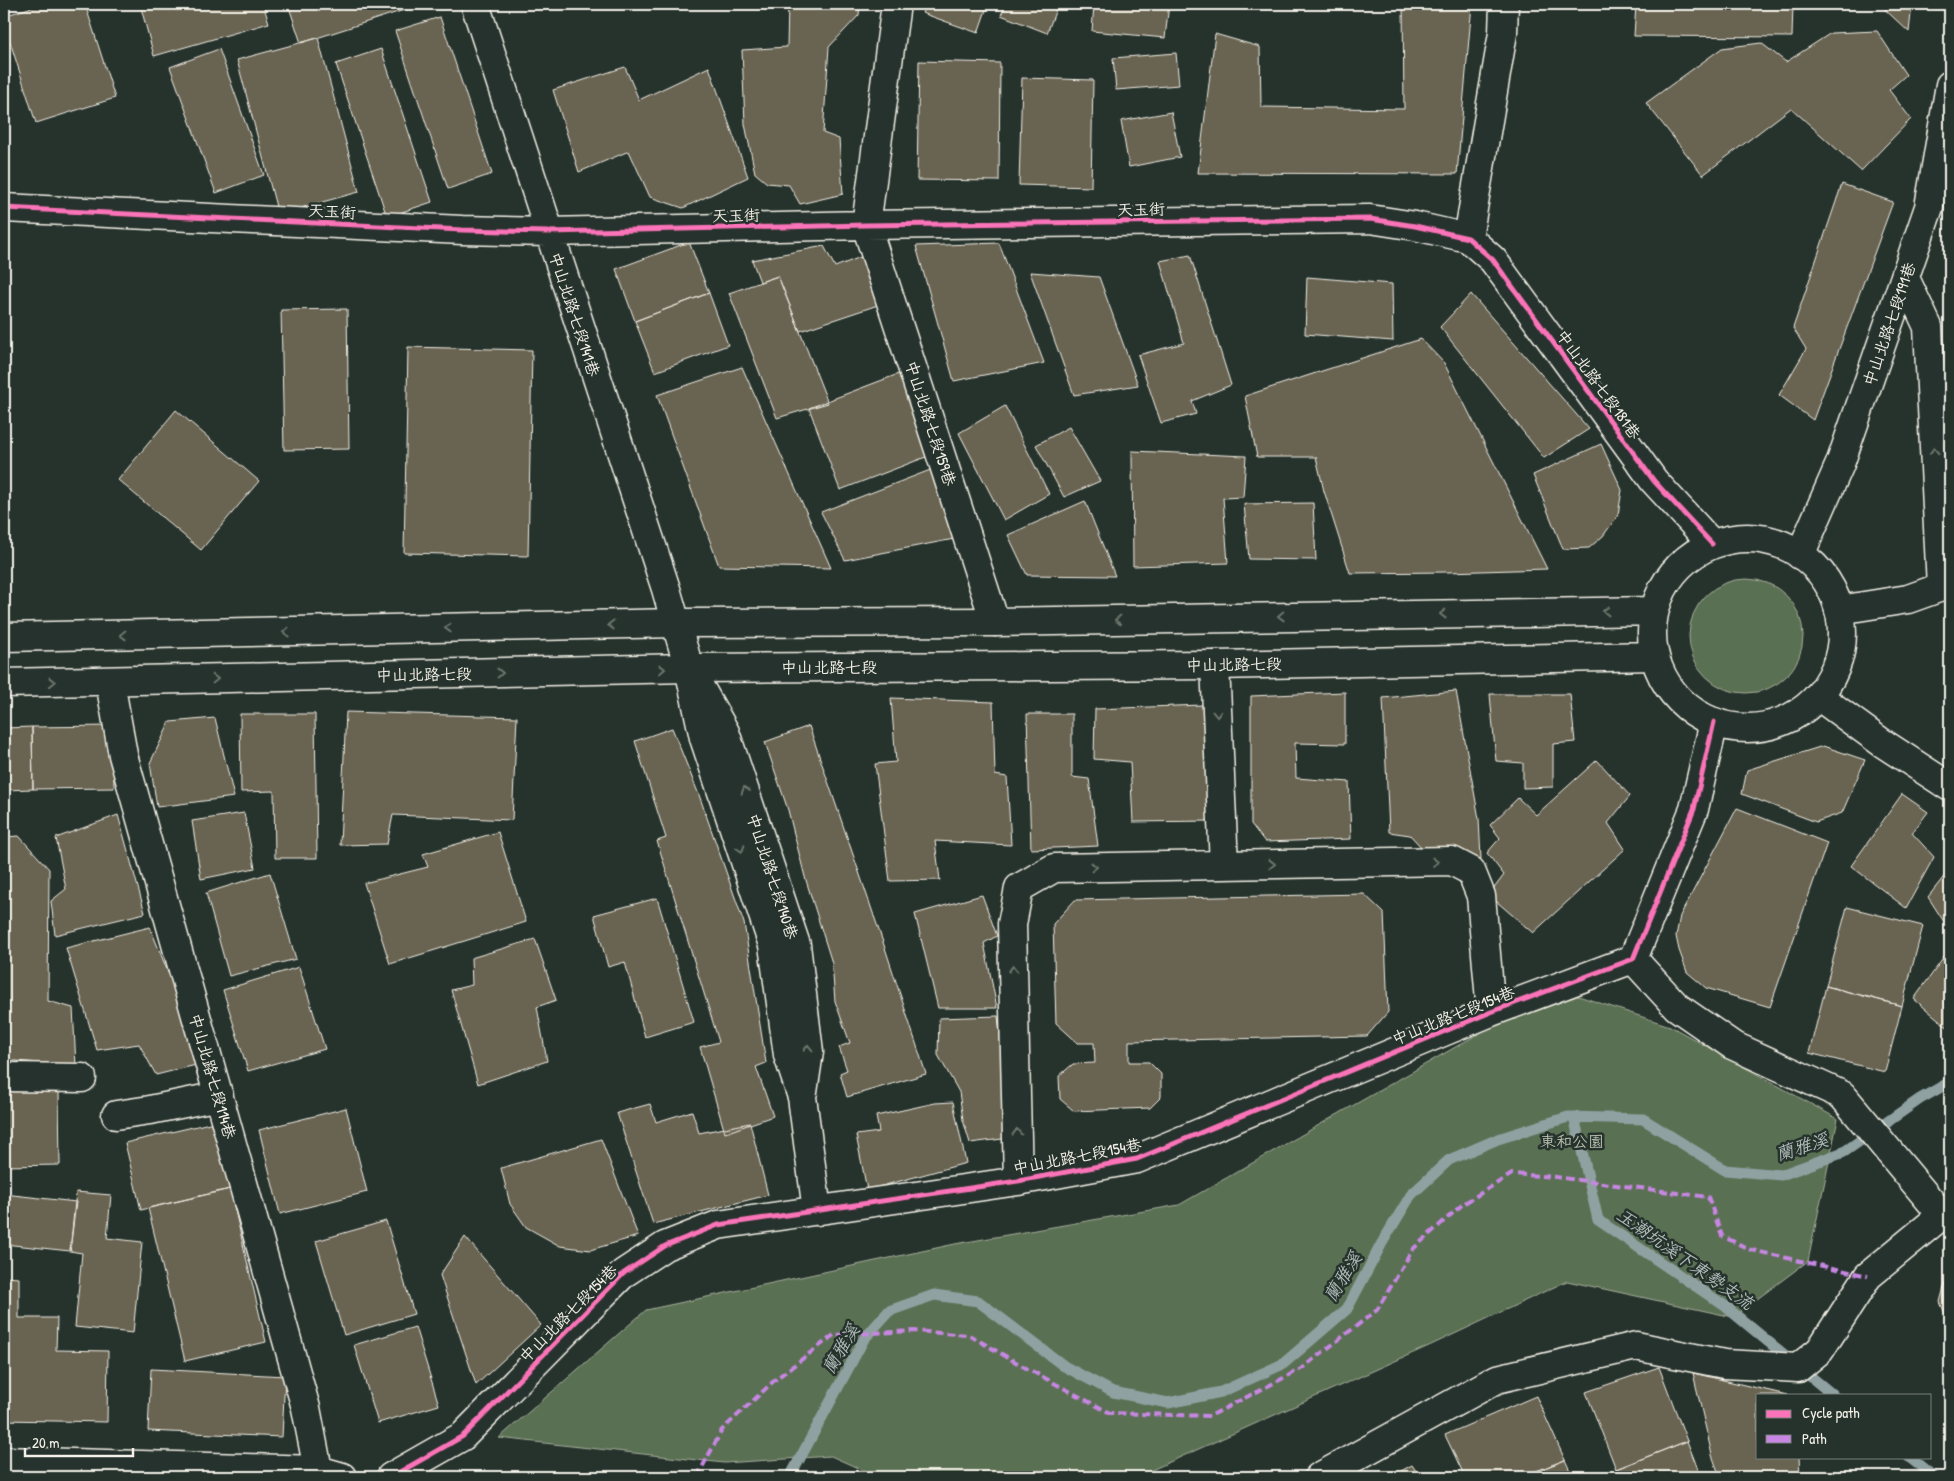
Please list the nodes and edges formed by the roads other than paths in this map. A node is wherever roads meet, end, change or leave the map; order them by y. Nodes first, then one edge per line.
1 (475, 4) edge
2 (896, 4) edge
3 (1504, 4) edge
4 (1950, 85) edge
5 (4, 208) edge
6 (866, 225) junction
7 (548, 232) junction
8 (1468, 238) junction
9 (1905, 278) junction
10 (1712, 544) junction
11 (1800, 555) junction
12 (1946, 585) edge
13 (1839, 610) junction
14 (1654, 611) junction
15 (995, 622) junction
16 (677, 623) junction
17 (4, 637) edge
18 (1655, 656) junction
19 (1215, 665) junction
20 (689, 668) junction
21 (110, 682) junction
22 (4, 683) edge
23 (1818, 696) junction
24 (1714, 722) junction
25 (1950, 787) edge
26 (1224, 865) junction
27 (1633, 958) junction
28 (1491, 1012) junction
29 (4, 1077) edge
30 (82, 1078) dead end
31 (219, 1096) junction
32 (116, 1115) dead end
33 (1018, 1180) junction
34 (817, 1211) junction
35 (1946, 1213) edge
36 (4, 1461) edge
37 (330, 1473) edge
38 (392, 1477) edge
39 (1319, 1477) edge

1 - 7 street, 中山北路七段141巷
2 - 6 street
3 - 8 street
4 - 9 street, 中山北路七段191巷
5 - 7 street, 天玉街
6 - 7 street, 天玉街
6 - 8 street, 天玉街
6 - 15 street, 中山北路七段159巷
7 - 16 street, 中山北路七段141巷
8 - 10 street, 中山北路七段181巷
9 - 11 street, 中山北路七段191巷
12 -> 9 street
10 - 11 street
10 - 14 street
11 - 13 street
12 - 13 street
13 - 23 street
14 -> 15 street
14 - 18 street
15 - 16 street
16 -> 17 street
16 - 20 street, 中山北路七段140巷
18 - 19 street, 中山北路七段
18 - 24 street
19 - 20 street, 中山北路七段
19 -> 26 street
21 -> 20 street, 中山北路七段
20 - 34 street, 中山北路七段140巷
22 -> 21 street, 中山北路七段
21 - 31 street, 中山北路七段114巷
23 - 24 street
23 - 25 street
24 - 27 street
26 -> 28 street, 中山北路七段154巷
33 -> 26 street, 中山北路七段154巷
27 - 28 street, 中山北路七段154巷
27 - 35 street
28 - 33 street, 中山北路七段154巷
29 - 30 street
31 - 32 street
31 - 37 street, 中山北路七段114巷
33 - 34 street, 中山北路七段154巷
34 - 38 street, 中山北路七段154巷
35 - 39 street
36 - 37 street

